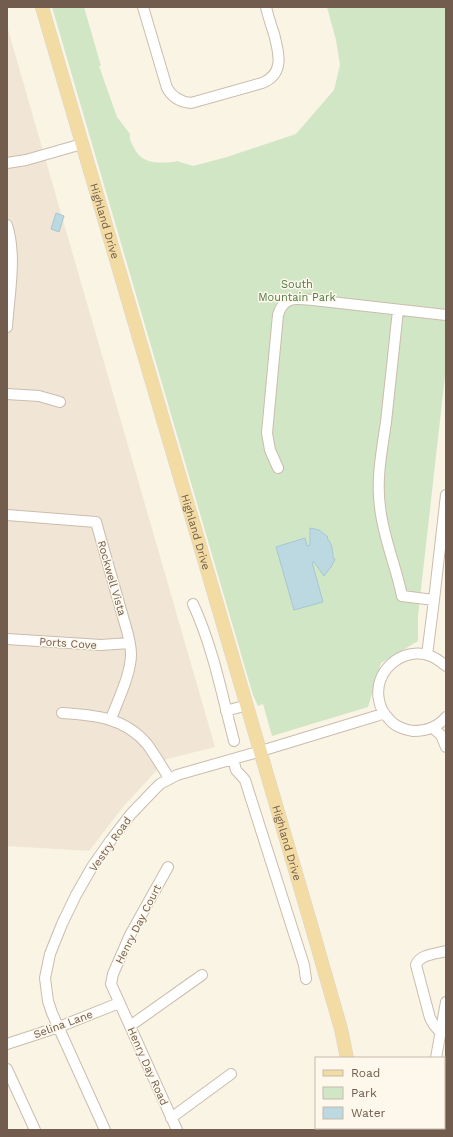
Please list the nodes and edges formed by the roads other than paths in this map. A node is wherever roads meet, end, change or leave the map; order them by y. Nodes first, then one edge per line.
1 (42, 7) edge
2 (143, 7) edge
3 (266, 7) edge
4 (82, 144) junction
5 (7, 163) edge
6 (7, 225) edge
7 (398, 310) junction
8 (446, 315) edge
9 (7, 327) edge
10 (7, 394) edge
11 (60, 402) dead end
12 (278, 468) dead end
13 (446, 495) edge
14 (7, 515) edge
15 (434, 600) junction
16 (193, 604) dead end
17 (7, 639) edge
18 (129, 643) junction
19 (427, 655) junction
20 (446, 666) edge
21 (247, 705) junction
22 (226, 711) junction
23 (62, 713) dead end
24 (384, 713) junction
25 (446, 717) edge
26 (111, 719) junction
27 (433, 728) junction
28 (234, 741) dead end
29 (446, 747) edge
30 (261, 751) junction
31 (233, 759) junction
32 (169, 778) junction
33 (168, 867) dead end
34 (446, 952) edge
35 (202, 975) dead end
36 (306, 979) dead end
37 (446, 1002) edge
38 (119, 1003) junction
39 (130, 1026) junction
40 (59, 1027) junction
41 (440, 1032) junction
42 (7, 1044) edge
43 (347, 1057) edge
44 (436, 1057) edge
45 (7, 1069) edge
46 (231, 1074) dead end
47 (171, 1118) junction
48 (35, 1130) edge
49 (106, 1130) edge
50 (177, 1130) edge

1 - 4 main road, Highland Drive
2 - 3 street
4 - 5 street
4 - 21 main road, Highland Drive
6 - 9 street
7 - 8 street
7 - 12 street
7 - 15 street
10 - 11 street
13 - 15 street
14 - 18 street, Rockwell Vista
15 - 19 street
16 - 22 street
17 - 18 street, Ports Cove
18 - 26 street, Rockwell Vista
19 - 20 street
19 - 24 street
21 - 22 street
21 - 30 main road, Highland Drive
22 - 28 street
23 - 26 street
24 - 27 street
24 - 30 street, Vestry Road
25 - 27 street
26 - 32 street
27 - 29 street
30 - 31 street, Vestry Road
30 - 43 main road, Highland Drive
31 - 32 street, Vestry Road
31 - 36 street
32 - 40 street, Vestry Road
33 - 38 street, Henry Day Court
34 - 41 street
35 - 39 street
37 - 41 street
38 - 39 street, Henry Day Road
38 - 40 street, Selina Lane
39 - 47 street, Henry Day Road
40 - 42 street, Selina Lane
40 - 49 street, Vestry Road
41 - 44 street
45 - 48 street
46 - 47 street
47 - 50 street, Henry Day Road

